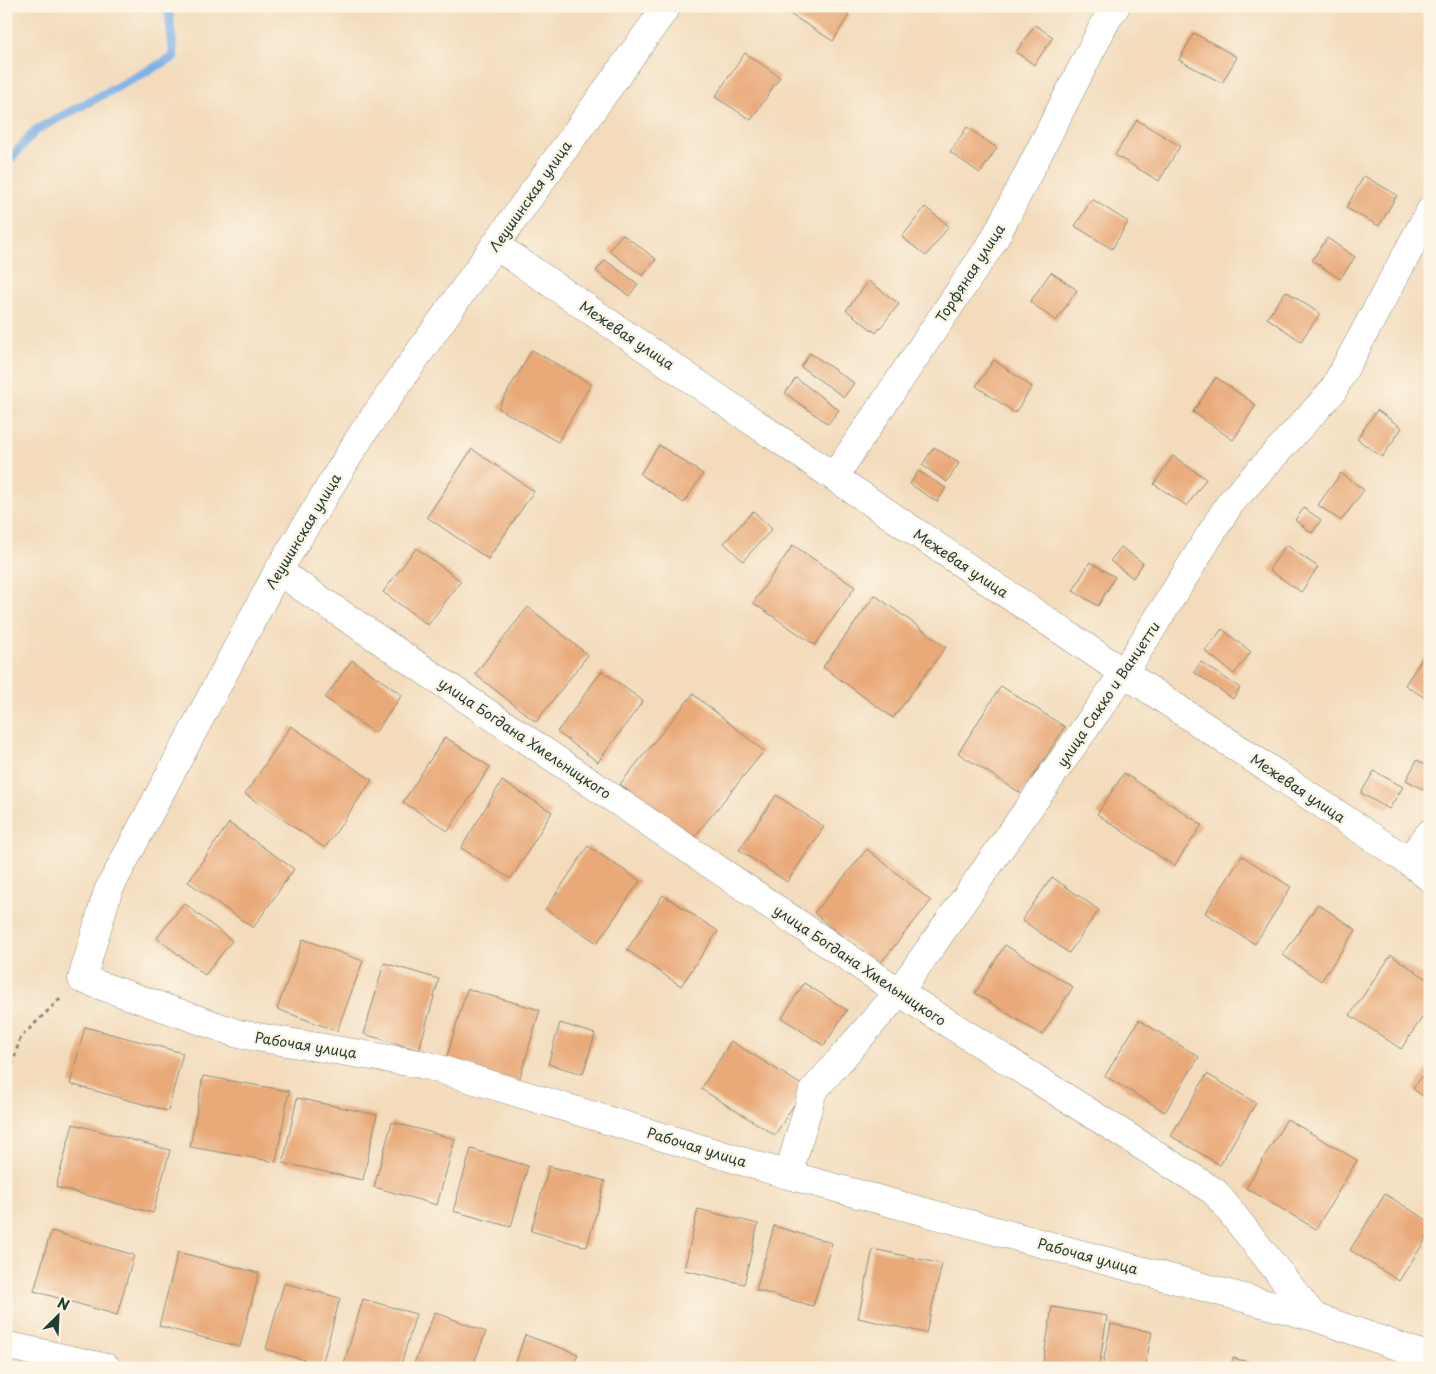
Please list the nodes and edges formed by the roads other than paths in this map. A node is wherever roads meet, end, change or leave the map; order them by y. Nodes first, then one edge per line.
1 (667, 6) edge
2 (1116, 6) edge
3 (1430, 211) edge
4 (495, 245) junction
5 (834, 477) junction
6 (278, 571) junction
7 (1124, 673) junction
8 (1430, 833) edge
9 (1408, 861) junction
10 (1430, 878) edge
11 (82, 979) joint
12 (899, 992) junction
13 (788, 1175) junction
14 (1314, 1317) junction
15 (14, 1347) dead end
16 (1430, 1357) edge
17 (107, 1368) edge

1 - 4 street, Леушинская улица
2 - 5 street, Торфяная улица
3 - 7 street, улица Сакко и Ванцетти
4 - 5 street, Межевая улица
4 - 6 street, Леушинская улица
5 - 7 street, Межевая улица
6 - 11 street, Леушинская улица
6 - 12 street, улица Богдана Хмельницкого
7 - 9 street, Межевая улица
7 - 12 street, улица Сакко и Ванцетти
8 - 9 street
9 - 10 street, Межевая улица
11 - 13 street, Рабочая улица
12 - 13 street, улица Сакко и Ванцетти
12 - 14 street, улица Богдана Хмельницкого
13 - 14 street, Рабочая улица
14 - 16 street
15 - 17 street

